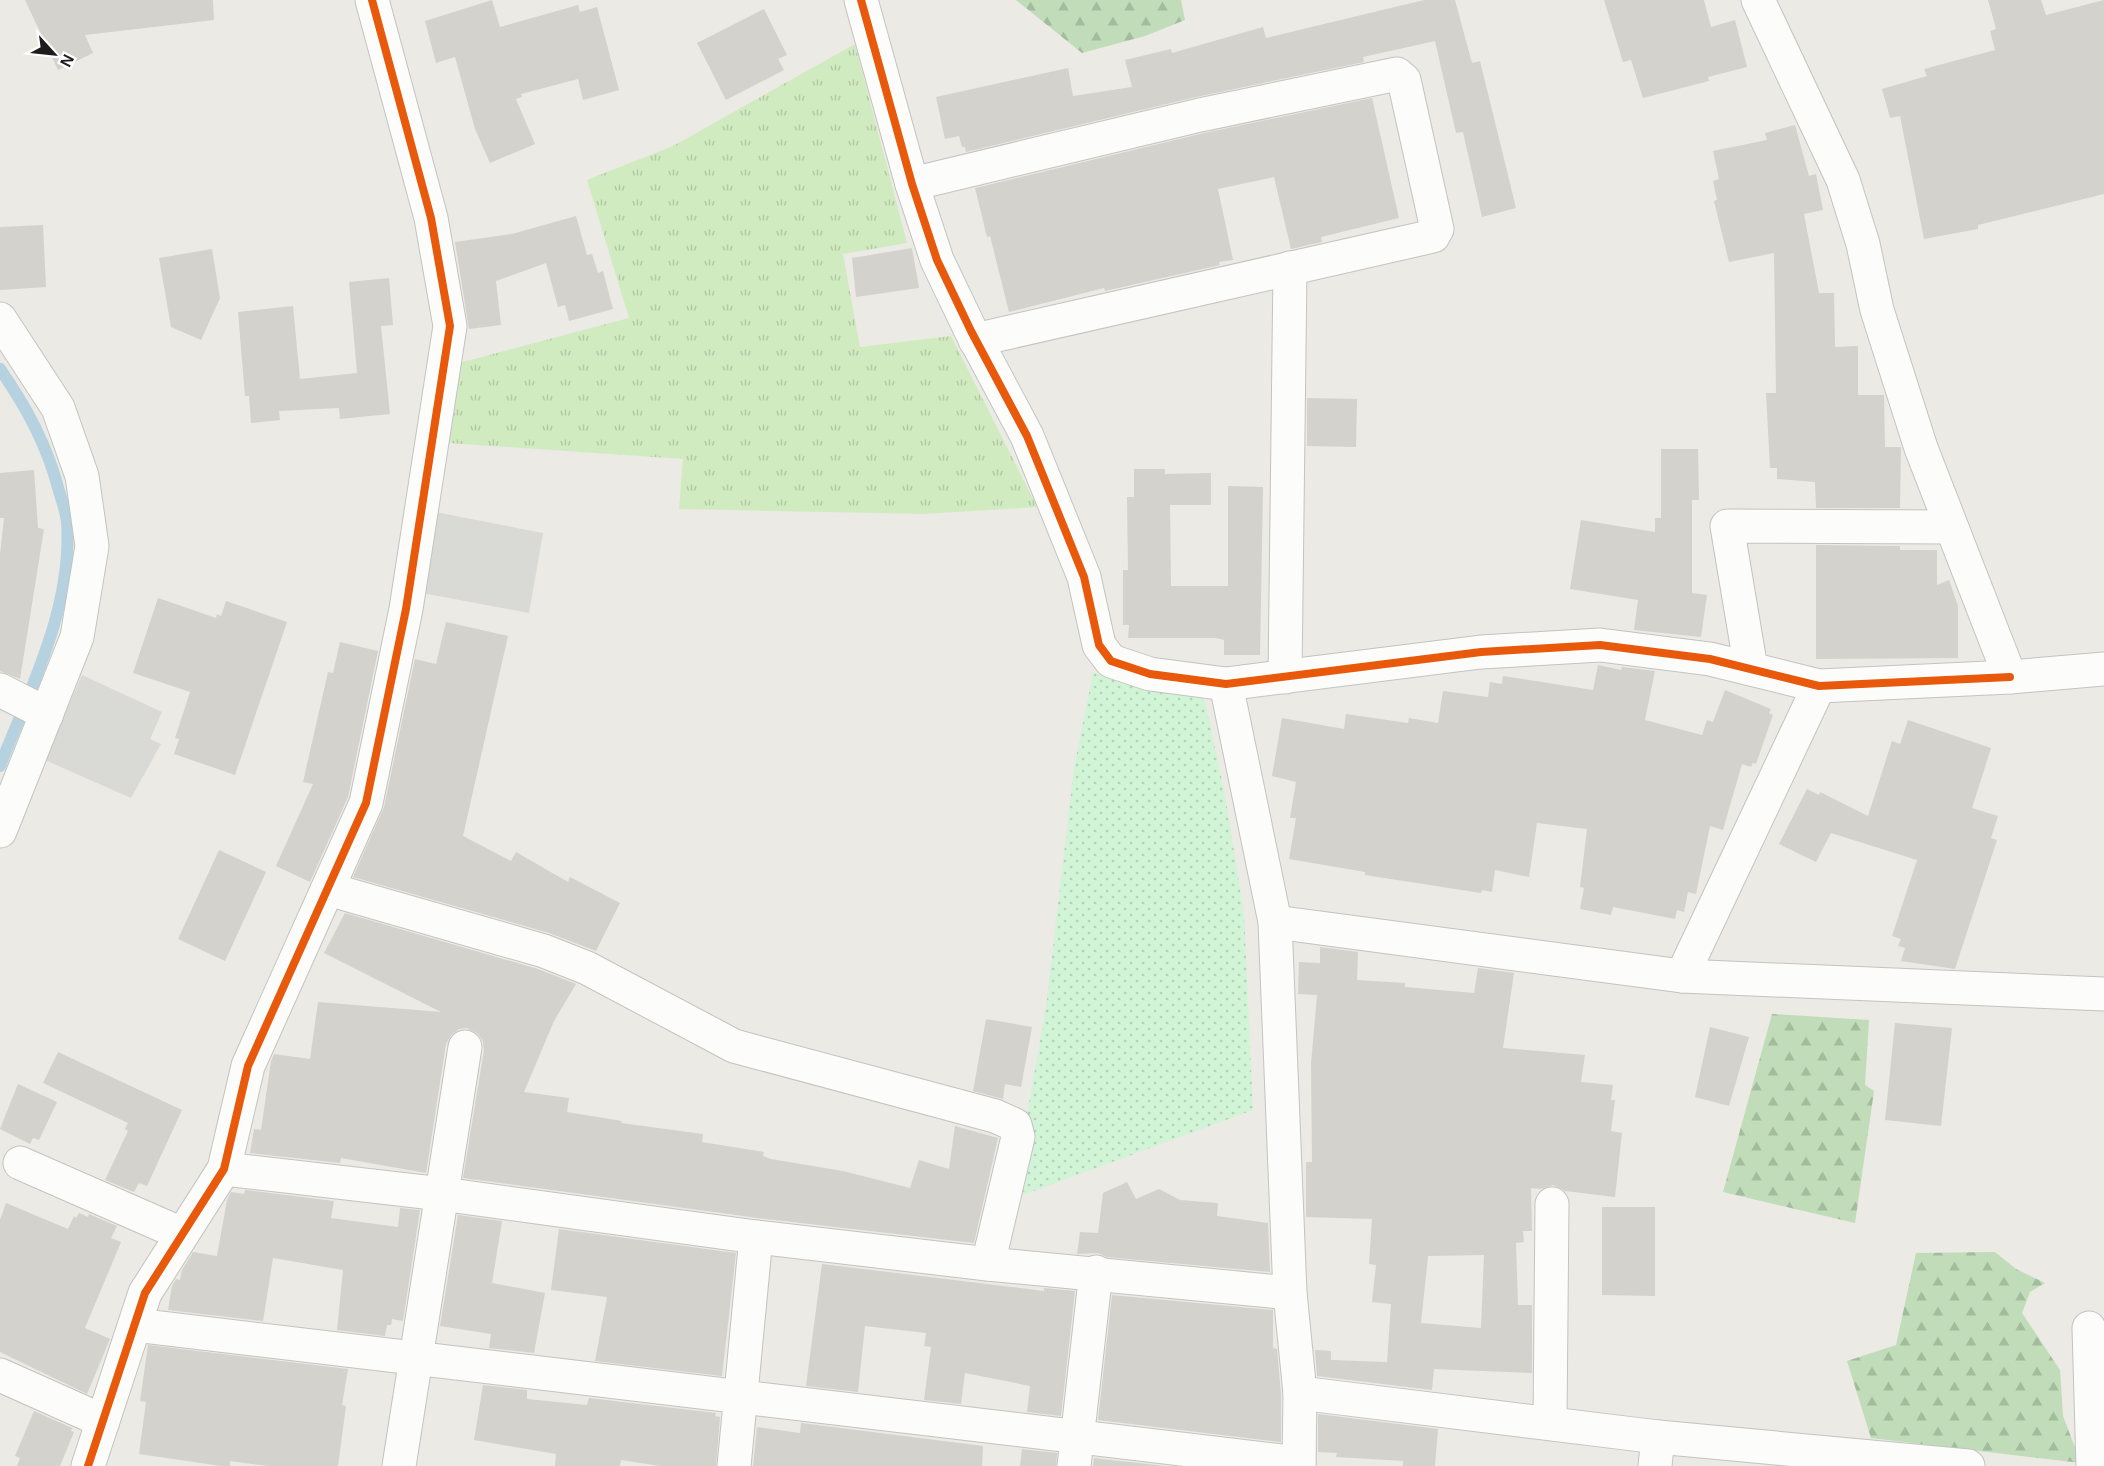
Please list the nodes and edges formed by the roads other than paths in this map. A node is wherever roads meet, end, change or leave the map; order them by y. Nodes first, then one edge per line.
1 (372, 0) edge
2 (861, 0) edge
3 (1758, 0) edge
4 (912, 184) junction
5 (1290, 268) junction
6 (0, 319) edge
7 (975, 340) junction
8 (1951, 527) junction
9 (1751, 669) junction
10 (2104, 669) edge
11 (1285, 677) junction
12 (2010, 677) junction
13 (1226, 684) junction
14 (1819, 686) junction
15 (25, 703) edge
16 (0, 831) edge
17 (328, 889) junction
18 (1275, 922) junction
19 (1682, 976) junction
20 (2104, 994) edge
21 (465, 1047) dead end
22 (20, 1163) dead end
23 (224, 1169) junction
24 (442, 1194) junction
25 (1552, 1204) dead end
26 (182, 1234) junction
27 (756, 1237) junction
28 (988, 1264) junction
29 (1096, 1272) junction
30 (1290, 1293) junction
31 (135, 1324) junction
32 (2089, 1328) dead end
33 (416, 1359) junction
34 (0, 1375) edge
35 (1300, 1393) junction
36 (742, 1397) junction
37 (103, 1421) junction
38 (1550, 1423) junction
39 (1657, 1451) edge
40 (1076, 1452) edge
41 (1887, 1463) edge
42 (1299, 1465) edge
43 (88, 1466) edge
44 (399, 1466) edge
45 (734, 1466) edge
46 (1968, 1466) edge
47 (2093, 1466) edge

1 - 17 street
2 - 4 street
3 - 8 street
4 - 5 street
4 - 7 street
5 - 7 street
5 - 11 street
6 - 15 street
7 - 13 street
8 - 9 street
8 - 12 street
9 - 11 street
9 - 14 street
10 - 12 street
11 - 13 street
12 - 14 street
13 - 18 street
14 - 19 street
15 - 16 street
17 - 23 street
17 - 28 street
18 - 19 street
18 - 30 street
19 - 20 street
21 - 24 street
22 - 26 street
23 - 24 street
23 - 26 street
24 - 27 street
24 - 33 street
25 - 38 street
26 - 31 street
27 - 28 street
27 - 36 street
28 - 29 street
29 - 30 street
29 - 40 street
30 - 35 street
31 - 33 street
31 - 37 street
32 - 47 street
33 - 36 street
33 - 44 street
34 - 37 street
35 - 38 street
35 - 42 street
36 - 40 street
36 - 45 street
37 - 43 street
38 - 39 street
39 - 41 street
40 - 42 street
41 - 46 street

